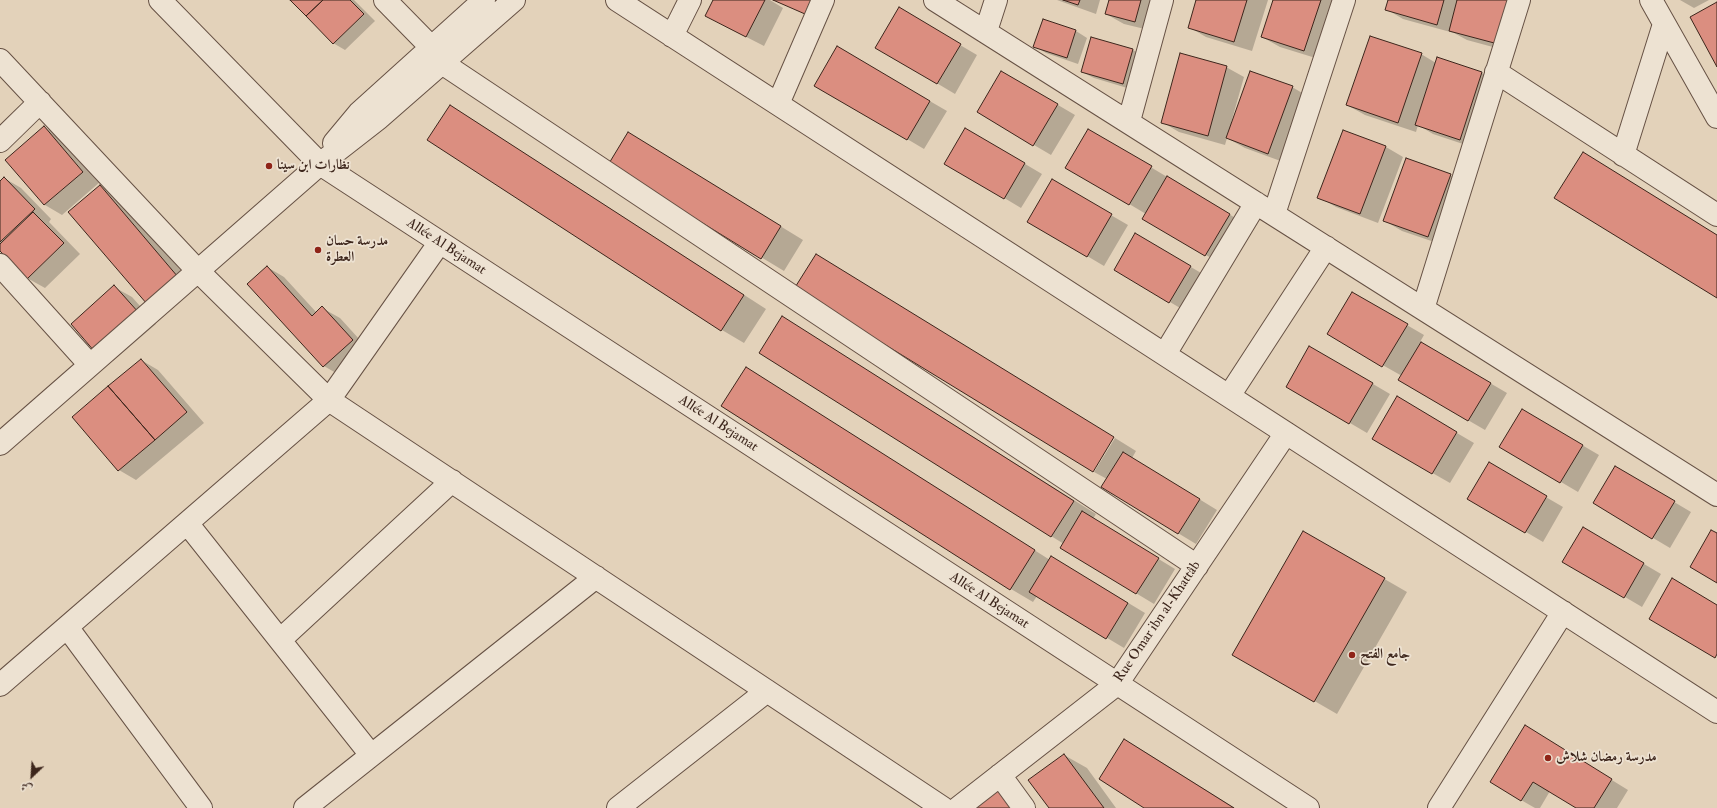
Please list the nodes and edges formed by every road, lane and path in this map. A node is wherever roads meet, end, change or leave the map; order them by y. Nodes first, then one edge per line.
1 (160, 0) edge
2 (385, 0) edge
3 (484, 0) edge
4 (514, 0) edge
5 (617, 0) edge
6 (690, 0) edge
7 (824, 0) edge
8 (935, 0) edge
9 (996, 0) edge
10 (1162, 0) edge
11 (1344, 0) edge
12 (1519, 0) edge
13 (1651, 0) edge
14 (1664, 24) junction
15 (986, 31) junction
16 (672, 36) junction
17 (436, 55) junction
18 (0, 60) edge
19 (1496, 72) junction
20 (40, 102) junction
21 (778, 104) junction
22 (1717, 117) edge
23 (1129, 121) junction
24 (0, 141) edge
25 (1623, 155) junction
26 (320, 164) junction
27 (1265, 208) junction
28 (1717, 215) edge
29 (440, 242) junction
30 (1326, 247) junction
31 (0, 265) edge
32 (198, 271) junction
33 (1423, 309) junction
34 (1165, 354) junction
35 (90, 365) junction
36 (1229, 396) junction
37 (329, 400) junction
38 (1286, 433) junction
39 (0, 444) edge
40 (452, 481) junction
41 (1717, 495) edge
42 (187, 523) junction
43 (1197, 566) junction
44 (596, 577) junction
45 (1563, 612) junction
46 (67, 627) junction
47 (280, 640) junction
48 (1117, 684) junction
49 (0, 685) edge
50 (767, 691) junction
51 (1717, 712) edge
52 (372, 755) junction
53 (1000, 775) junction
54 (201, 808) edge
55 (305, 808) edge
56 (618, 808) edge
57 (943, 808) edge
58 (958, 808) edge
59 (1024, 808) edge
60 (1308, 808) edge
61 (1440, 808) edge

1 - 26 street, Allée Al Bejamat
2 - 17 street
3 - 17 street
4 - 17 street
5 - 16 street
6 - 16 street
7 - 21 street
8 - 15 street
9 - 15 street
10 - 23 street
11 - 27 street
12 - 19 street
13 - 14 street
14 - 22 street
14 - 25 street
15 - 23 street
16 - 21 street
17 - 26 street
17 - 43 street
18 - 20 street
19 - 25 street
19 - 33 street
20 - 24 street
20 - 32 street
21 - 34 street
23 - 27 street
25 - 28 street
26 - 29 street, Allée Al Bejamat
26 - 32 street
27 - 30 street
27 - 34 street
29 - 37 street
29 - 48 street, Allée Al Bejamat
30 - 33 street
30 - 36 street
31 - 35 street
32 - 35 street
32 - 37 street
33 - 41 street
34 - 36 street
35 - 39 street
36 - 38 street
37 - 40 street
37 - 42 street
38 - 43 street, Rue Omar ibn al-Khattâb
38 - 45 street
40 - 44 street
40 - 47 street
42 - 46 street
42 - 47 street
43 - 48 street, Rue Omar ibn al-Khattâb
44 - 50 street
44 - 52 street
45 - 51 street
45 - 61 street
46 - 49 street
46 - 54 street
47 - 52 street
48 - 53 street, Rue Omar ibn al-Khattâb
48 - 60 street, Allée Al Bejamat
50 - 56 street
50 - 57 street
52 - 55 street
53 - 58 street, Rue Omar ibn al-Khattâb
53 - 59 street

